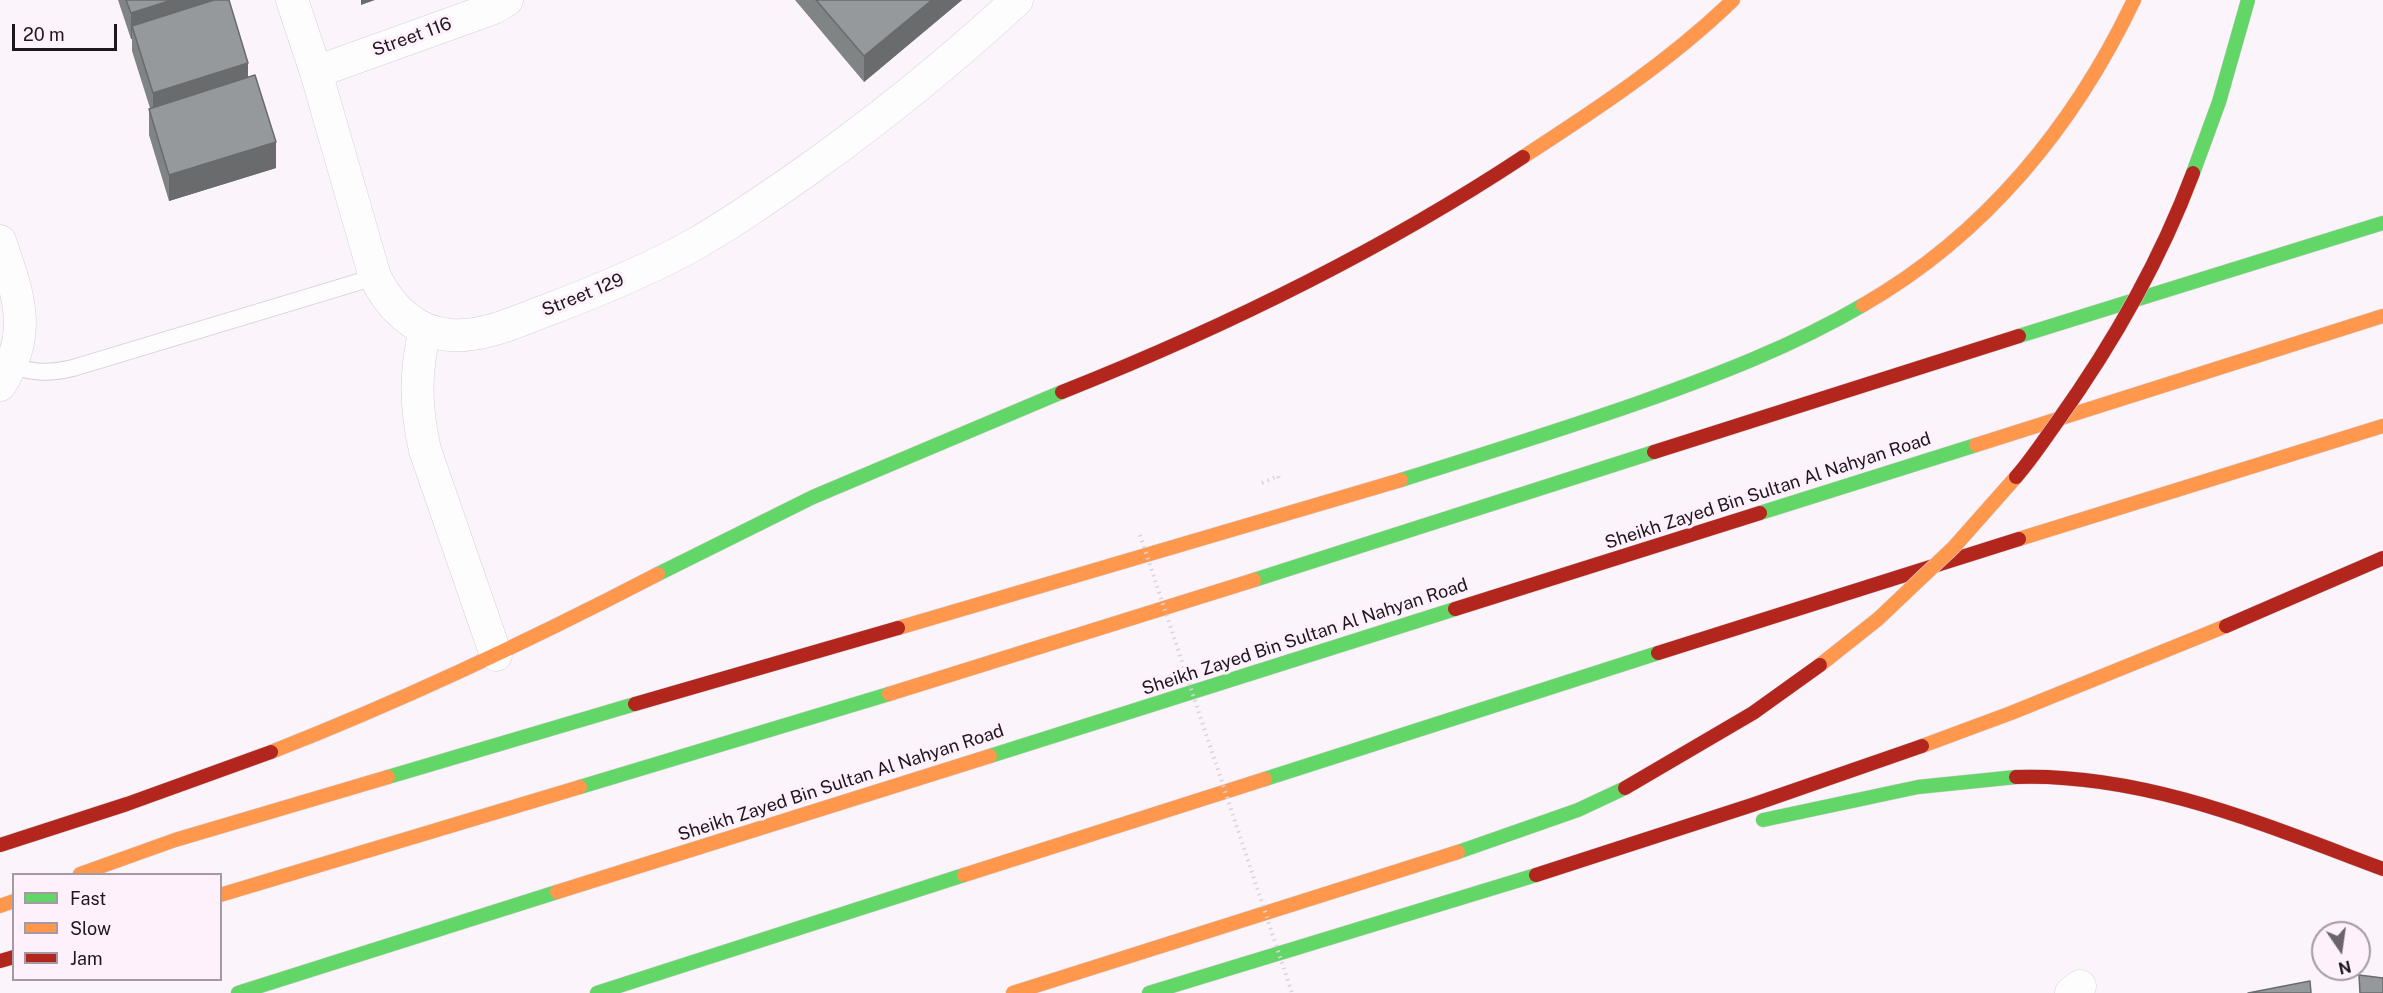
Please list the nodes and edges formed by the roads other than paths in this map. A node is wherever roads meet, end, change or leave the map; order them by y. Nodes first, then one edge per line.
1 (292, 0) edge
2 (507, 0) edge
3 (1017, 0) edge
4 (1733, 0) edge
5 (2134, 0) edge
6 (2248, 0) edge
7 (316, 72) junction
8 (2383, 223) edge
9 (0, 241) edge
10 (2372, 241) dead end
11 (2212, 275) junction
12 (375, 277) junction
13 (2383, 316) edge
14 (425, 329) junction
15 (6, 375) edge
16 (2383, 426) edge
17 (2383, 558) edge
18 (496, 655) junction
19 (1754, 822) dead end
20 (1731, 827) dead end
21 (0, 844) edge
22 (1604, 855) junction
23 (2383, 869) edge
24 (83, 873) edge
25 (222, 894) edge
26 (238, 993) edge
27 (597, 993) edge
28 (1013, 993) edge
29 (1149, 993) edge

1 - 7 street, Street 129
2 - 7 street, Street 116
3 - 14 street, Street 129
4 - 18 main road
5 - 24 main road
6 - 28 main road, bridge
7 - 12 street, Street 129
8 - 11 main road
9 - 15 street
10 - 11 main road
11 - 25 main road
12 - 14 street, Street 129
12 - 15 lane
13 - 26 main road, Sheikh Zayed Bin Sultan Al Nahyan Road
14 - 18 street
16 - 27 main road
17 - 22 main road
18 - 21 main road
19 - 23 main road
20 - 22 main road
22 - 29 main road

